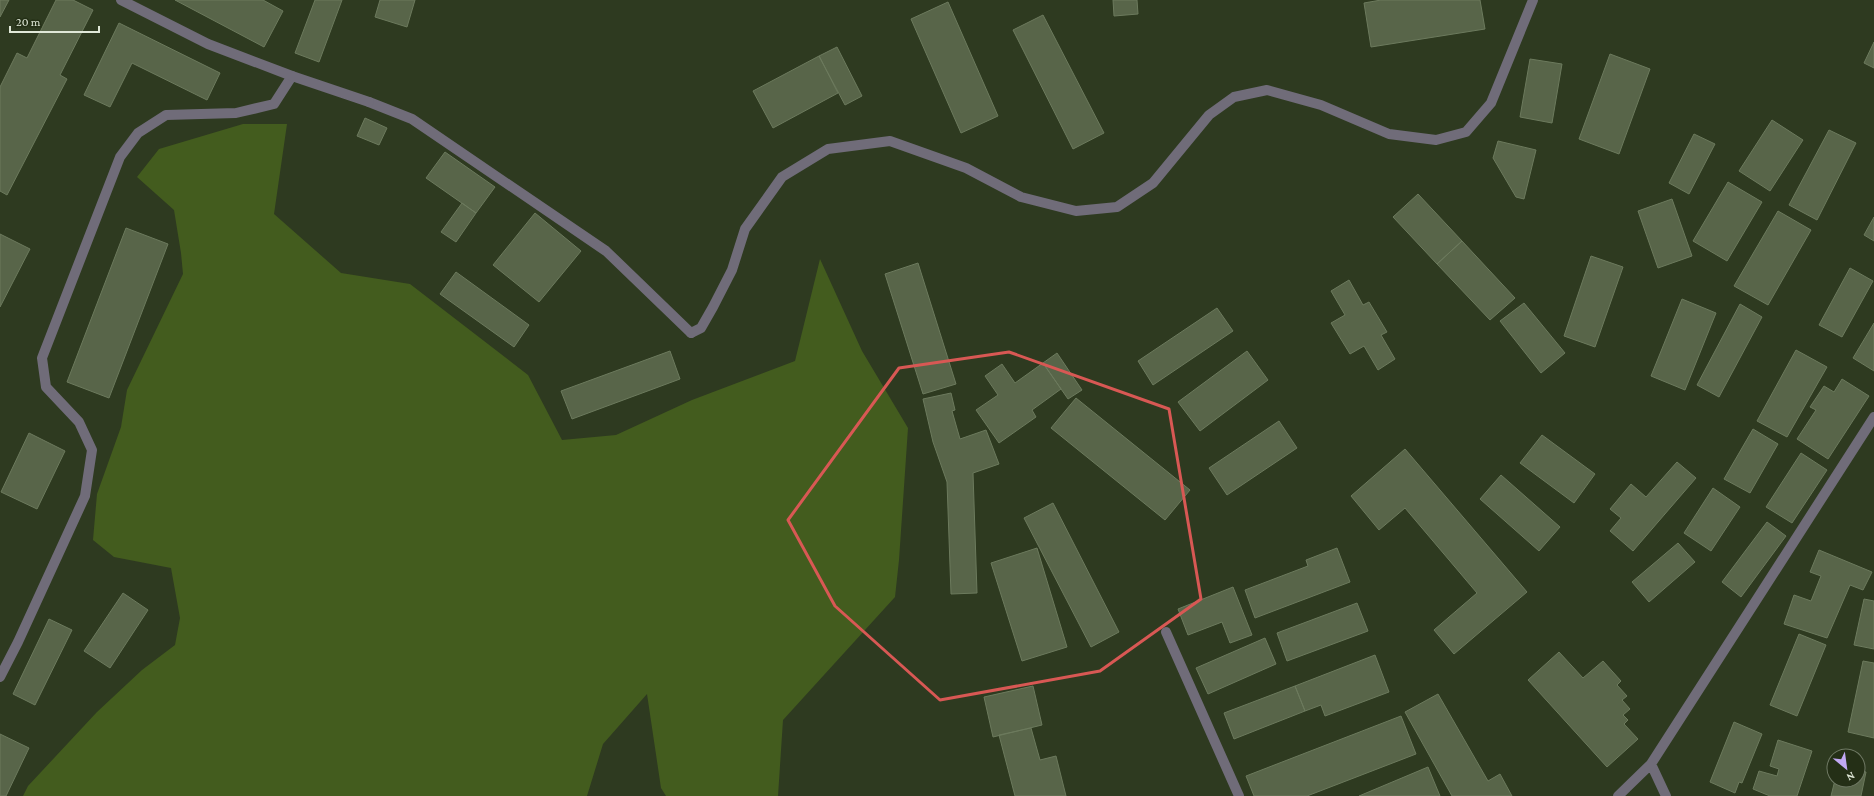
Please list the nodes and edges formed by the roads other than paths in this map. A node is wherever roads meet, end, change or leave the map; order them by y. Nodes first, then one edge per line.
1 (121, 0) edge
2 (1533, 0) edge
3 (292, 76) junction
4 (1874, 417) edge
5 (1166, 632) dead end
6 (0, 677) edge
7 (1651, 764) junction
8 (1239, 796) edge
9 (1618, 796) edge
10 (1666, 796) edge

1 - 3 street
2 - 3 street
3 - 6 street
4 - 7 street
5 - 8 street
7 - 9 street
7 - 10 street

